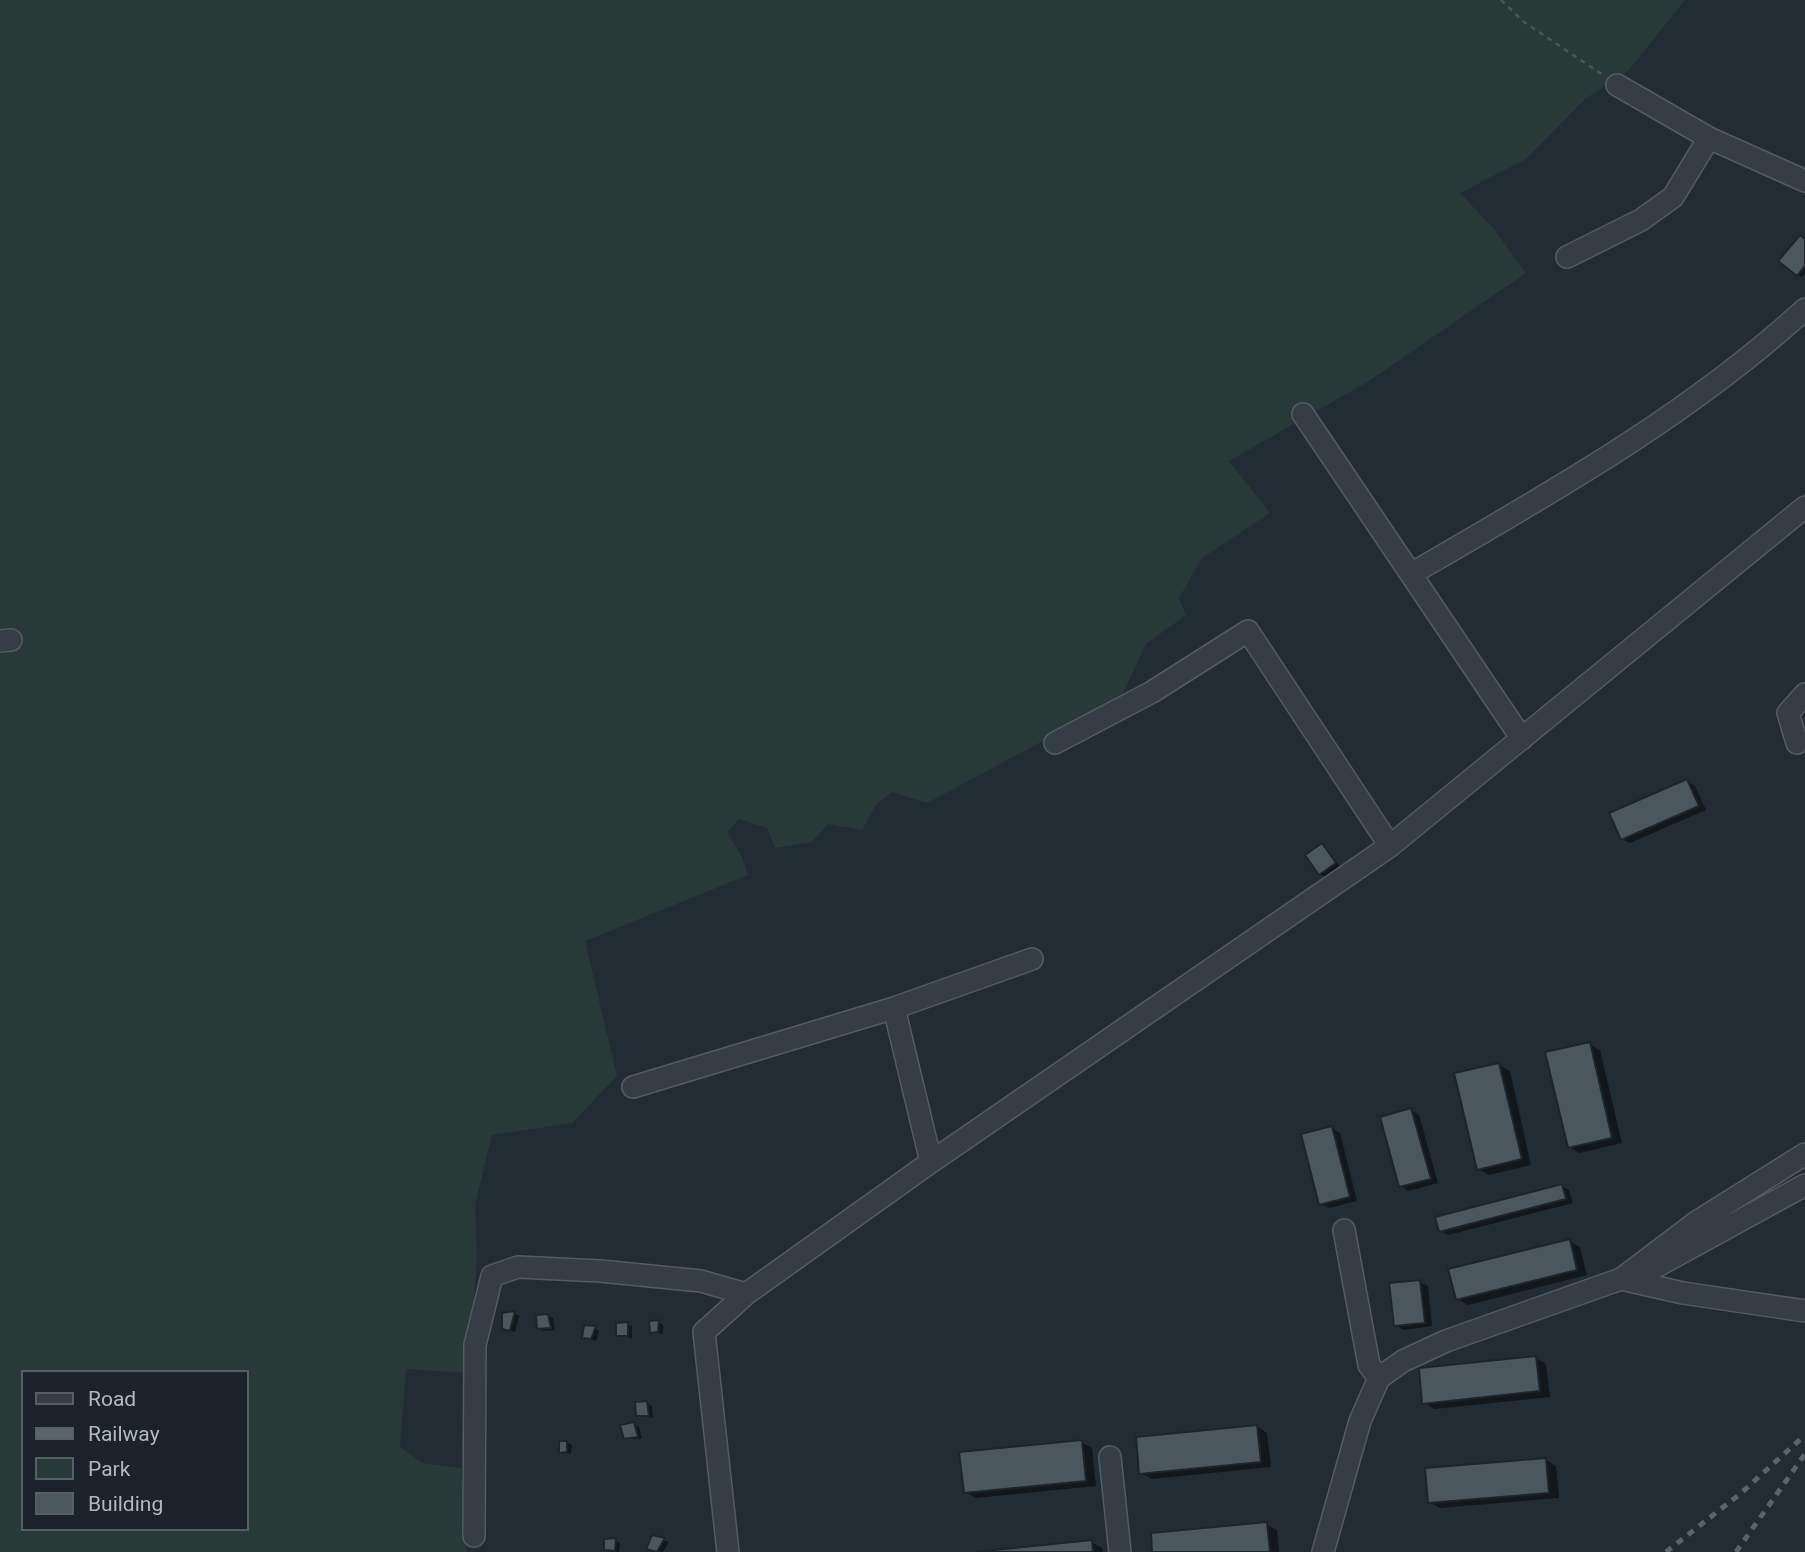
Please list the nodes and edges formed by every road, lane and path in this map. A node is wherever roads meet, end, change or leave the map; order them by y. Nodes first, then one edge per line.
1 (1501, 0) edge
2 (1617, 85) joint
3 (1709, 138) junction
4 (1805, 181) edge
5 (1567, 257) dead end
6 (1805, 309) edge
7 (1303, 414) dead end
8 (1805, 508) edge
9 (1411, 575) junction
10 (1805, 694) edge
11 (1522, 739) junction
12 (1055, 743) dead end
13 (1797, 743) dead end
14 (1390, 846) junction
15 (1032, 959) dead end
16 (894, 1008) junction
17 (634, 1087) dead end
18 (1805, 1154) edge
19 (930, 1162) junction
20 (1805, 1185) edge
21 (1344, 1230) dead end
22 (1621, 1279) junction
23 (746, 1294) junction
24 (1805, 1311) edge
25 (1379, 1378) junction
26 (1110, 1457) dead end
27 (474, 1536) dead end
28 (728, 1552) edge
29 (1120, 1552) edge
30 (1323, 1552) edge

1 - 2 path
2 - 3 street
3 - 4 street
3 - 5 street
6 - 9 street
7 - 9 street
8 - 11 street
9 - 11 street
10 - 13 street
11 - 14 street
12 - 14 street
14 - 19 street
15 - 16 street
16 - 17 street
16 - 19 street
18 - 22 street
19 - 23 street
20 - 22 street
21 - 25 street
22 - 24 street
22 - 25 street
23 - 27 street
23 - 28 street
25 - 30 street
26 - 29 street

